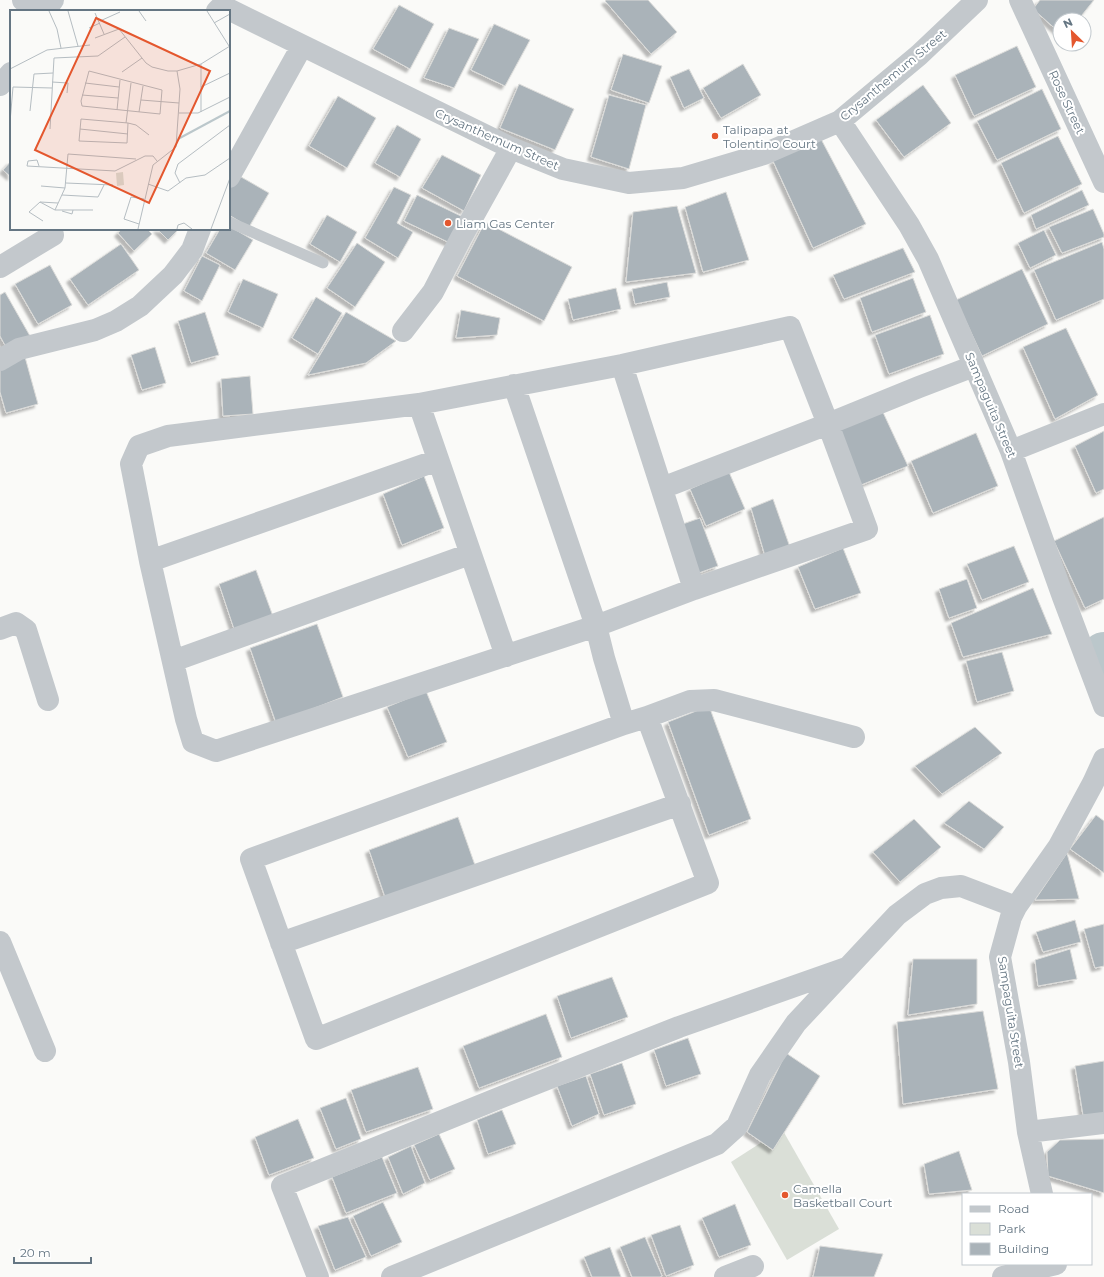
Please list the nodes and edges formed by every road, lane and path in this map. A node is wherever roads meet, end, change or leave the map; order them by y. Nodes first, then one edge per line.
1 (23, 0) edge
2 (53, 0) edge
3 (977, 0) edge
4 (1020, 0) edge
5 (35, 10) edge
6 (45, 10) edge
7 (230, 13) edge
8 (302, 46) junction
9 (10, 74) edge
10 (0, 85) edge
11 (840, 121) junction
12 (511, 148) junction
13 (1098, 149) edge
14 (230, 175) edge
15 (1104, 182) edge
16 (230, 222) edge
17 (200, 230) edge
18 (53, 235) dead end
19 (323, 263) dead end
20 (0, 267) edge
21 (403, 332) dead end
22 (0, 360) edge
23 (622, 365) junction
24 (974, 366) junction
25 (514, 386) junction
26 (419, 404) junction
27 (1104, 414) edge
28 (828, 424) junction
29 (1011, 451) junction
30 (438, 460) junction
31 (662, 488) junction
32 (470, 554) junction
33 (150, 561) junction
34 (694, 590) junction
35 (596, 626) junction
36 (0, 629) edge
37 (506, 656) junction
38 (173, 661) junction
39 (48, 700) dead end
40 (1104, 706) edge
41 (647, 717) junction
42 (624, 724) junction
43 (854, 737) dead end
44 (1104, 759) edge
45 (680, 804) junction
46 (1016, 907) junction
47 (0, 942) edge
48 (281, 943) junction
49 (849, 967) junction
50 (45, 1051) dead end
51 (1104, 1123) edge
52 (1028, 1132) junction
53 (1042, 1193) edge
54 (1053, 1265) edge
55 (1057, 1265) edge
56 (753, 1266) dead end
57 (318, 1277) edge
58 (392, 1277) edge
59 (725, 1277) edge
60 (1003, 1277) edge
61 (1061, 1277) edge

1 - 5 street
2 - 6 street
3 - 11 street, Crysanthemum Street
4 - 13 street, Rose Street
7 - 8 street, Crysanthemum Street
8 - 12 street, Crysanthemum Street
8 - 14 street
9 - 10 street
11 - 12 street, Crysanthemum Street
11 - 24 street, Sampaguita Street
12 - 21 street
13 - 15 street, Rose Street
16 - 19 lane
17 - 22 street
18 - 20 street
23 - 25 street
23 - 28 street
23 - 31 street
24 - 28 street
24 - 29 street, Sampaguita Street
25 - 26 street
25 - 35 street
26 - 30 street
26 - 33 street
27 - 29 street
28 - 31 street
28 - 34 street
29 - 40 street, Sampaguita Street
30 - 32 street
30 - 33 street
31 - 34 street
32 - 37 street
32 - 38 street
33 - 38 street
34 - 35 street
35 - 37 street
35 - 42 street
36 - 39 street
37 - 38 street
41 - 42 street
41 - 43 street
41 - 45 street
42 - 48 street
44 - 46 street, Sampaguita Street
45 - 48 street
45 - 48 street
46 - 49 street
46 - 52 street, Sampaguita Street
47 - 50 street
49 - 57 street
49 - 58 street
51 - 52 street
52 - 53 street, Sampaguita Street
54 - 60 street
55 - 61 street
56 - 59 street

